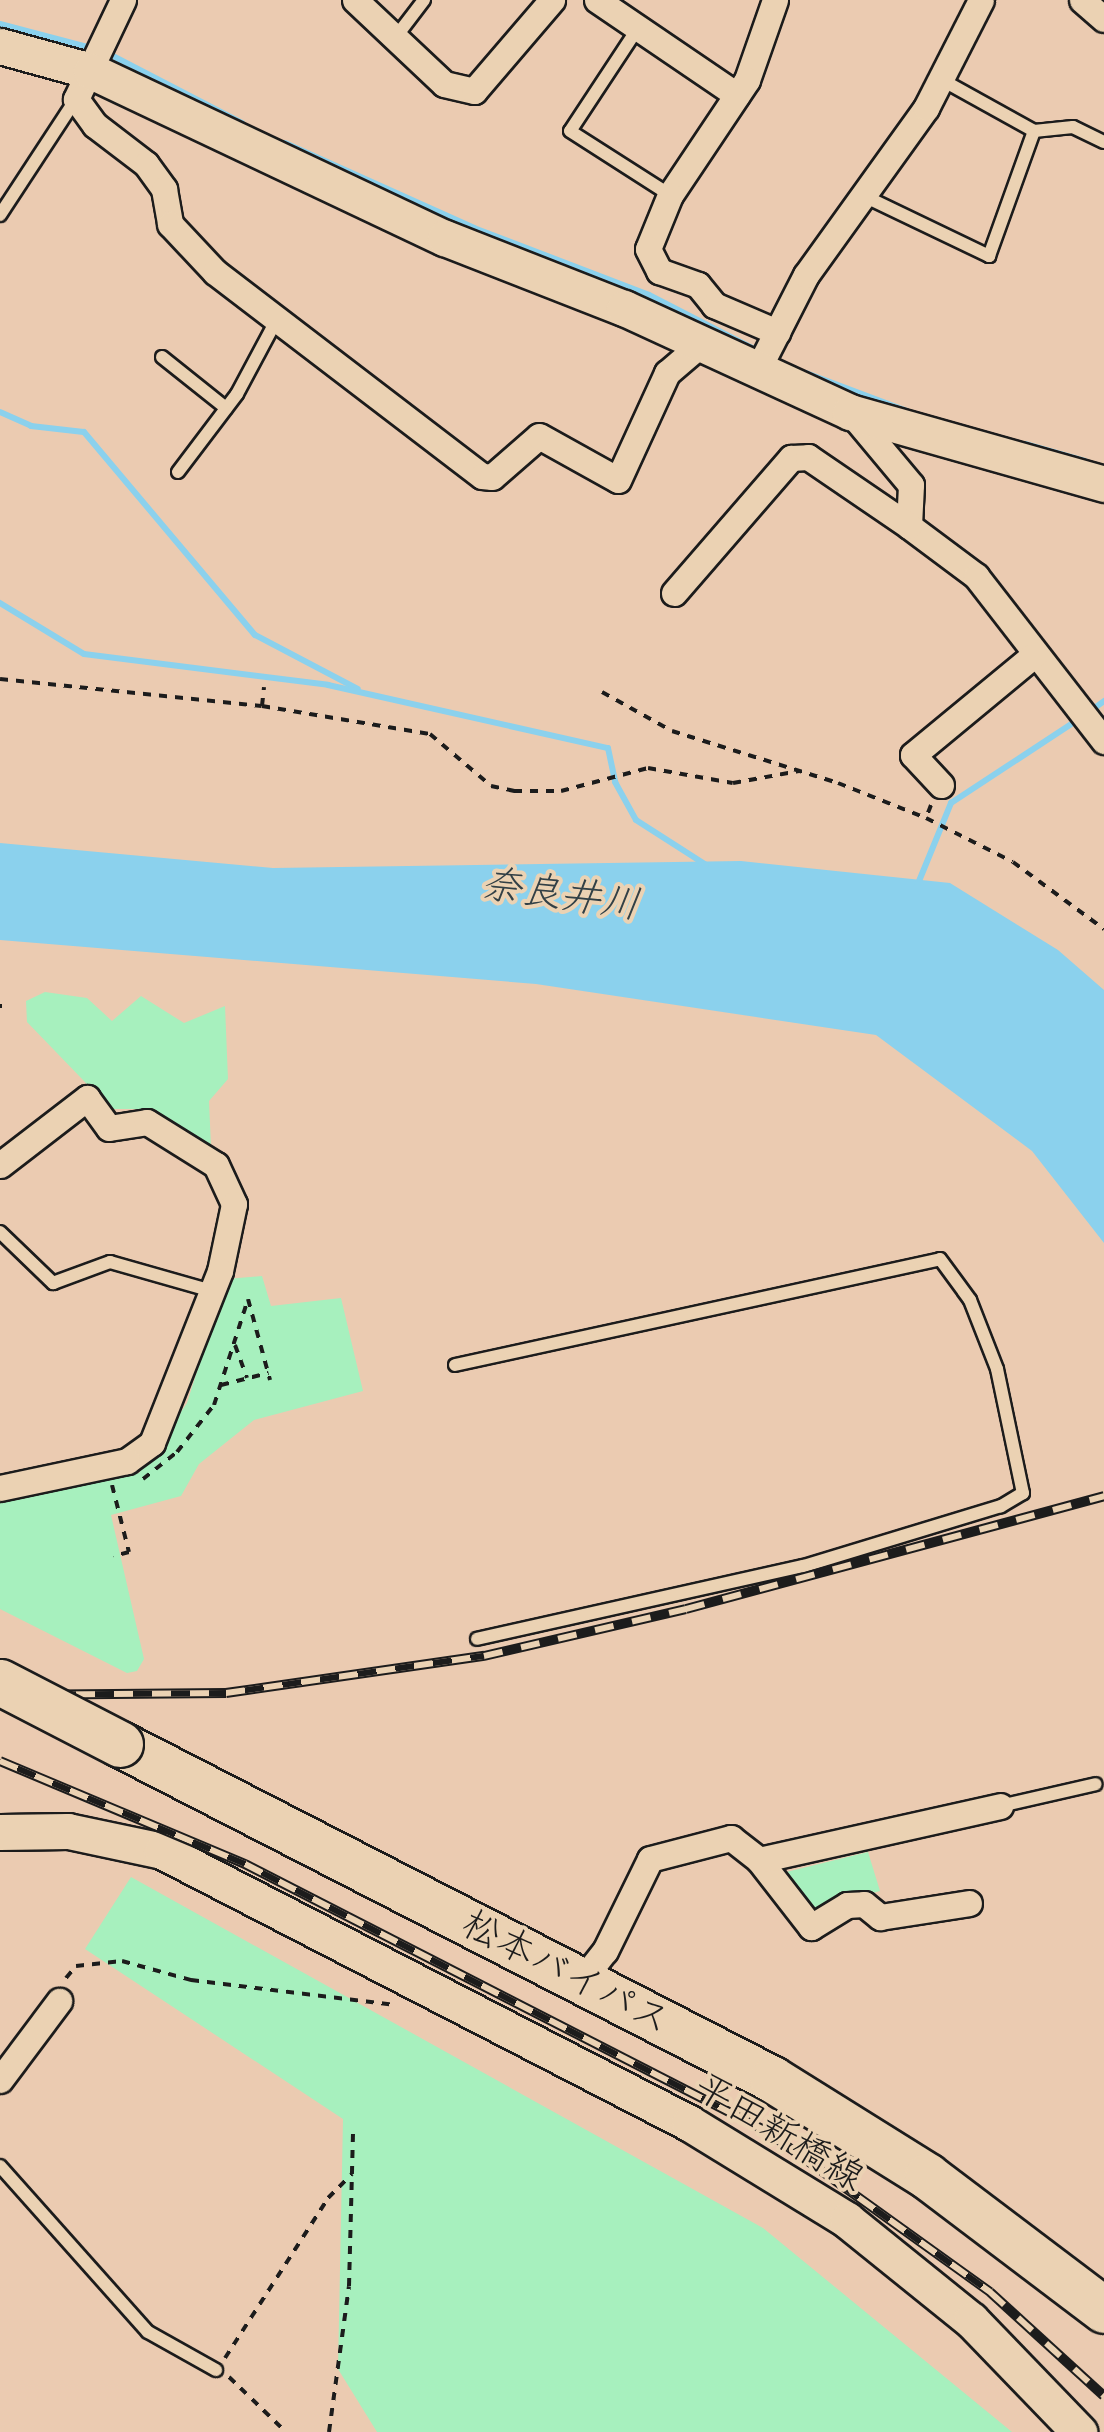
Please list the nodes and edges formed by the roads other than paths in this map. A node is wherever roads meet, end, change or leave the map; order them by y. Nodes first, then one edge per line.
1 (123, 0) edge
2 (355, 0) edge
3 (424, 0) edge
4 (552, 0) edge
5 (775, 0) edge
6 (982, 0) edge
7 (1082, 0) edge
8 (609, 3) edge
9 (1104, 19) edge
10 (638, 28) junction
11 (395, 38) junction
12 (0, 46) edge
13 (92, 68) junction
14 (942, 80) junction
15 (737, 95) junction
16 (1034, 131) junction
17 (1104, 142) edge
18 (670, 195) junction
19 (864, 196) junction
20 (0, 216) edge
21 (276, 320) junction
22 (701, 344) junction
23 (766, 352) junction
24 (162, 357) dead end
25 (226, 408) junction
26 (850, 412) junction
27 (178, 472) dead end
28 (1104, 484) edge
29 (909, 526) junction
30 (674, 593) dead end
31 (1035, 654) junction
32 (1104, 741) edge
33 (940, 785) dead end
34 (0, 1166) edge
35 (0, 1232) edge
36 (212, 1291) junction
37 (455, 1365) dead end
38 (0, 1488) edge
39 (477, 1639) dead end
40 (0, 1682) edge
41 (1096, 1784) dead end
42 (1000, 1806) joint
43 (0, 1832) edge
44 (758, 1860) junction
45 (970, 1903) dead end
46 (582, 1980) junction
47 (59, 2001) road end
48 (0, 2080) edge
49 (0, 2166) edge
50 (1104, 2310) edge
51 (216, 2370) road end
52 (1080, 2432) edge

1 - 13 street
2 - 11 street
3 - 11 lane
4 - 11 street
5 - 15 street
6 - 14 street
7 - 9 street
8 - 10 street
10 - 15 street
10 - 18 lane
12 - 13 main road
13 - 20 lane
13 - 21 street
13 - 22 main road
14 - 16 lane
14 - 19 street
15 - 18 street
16 - 17 lane
16 - 19 lane
18 - 23 street
19 - 23 street
21 - 22 street
21 - 25 lane
22 - 23 main road
23 - 26 main road
24 - 25 lane
25 - 27 lane
26 - 28 main road
26 - 29 street
29 - 30 street
29 - 31 street
31 - 32 street
31 - 33 street
34 - 36 street
35 - 36 lane
36 - 38 street
37 - 39 lane
40 - 46 highway, 松本バイパス, bridge
41 - 42 lane
42 - 44 street
43 - 52 main road, 平田新橋線
44 - 45 street
44 - 46 street
46 - 50 highway, 松本バイパス
47 - 48 street
49 - 51 lane

